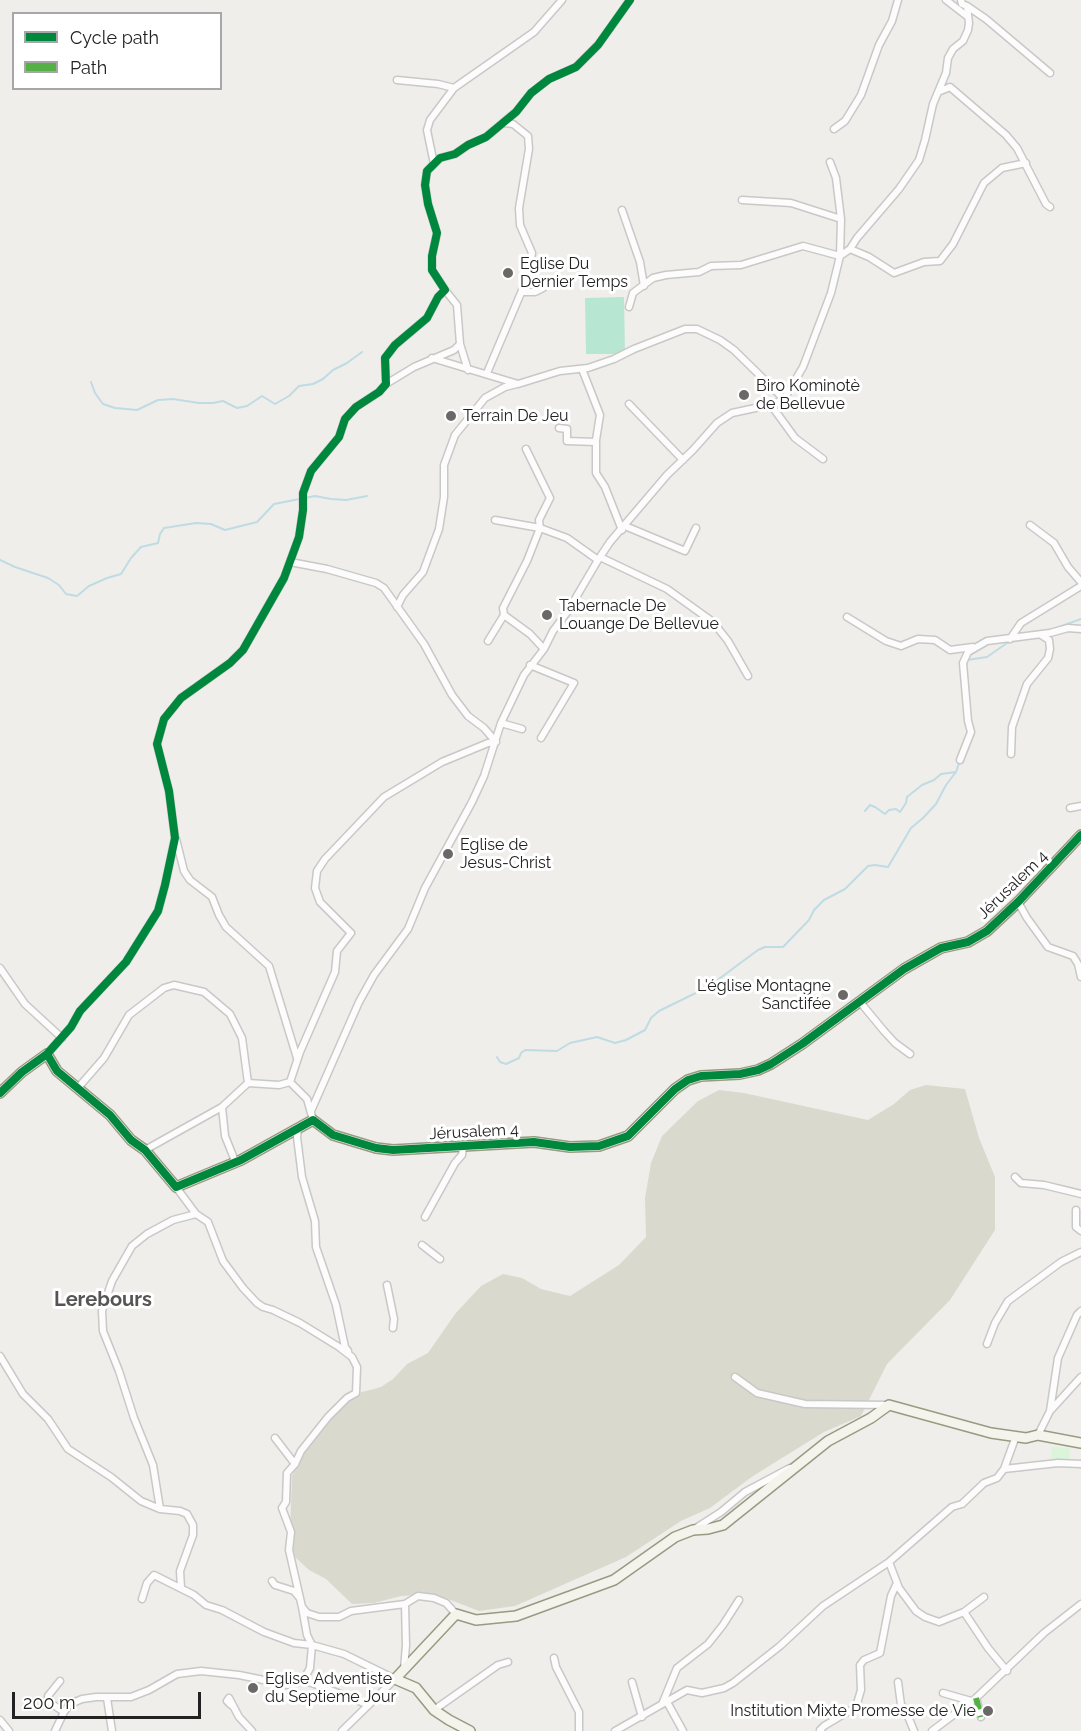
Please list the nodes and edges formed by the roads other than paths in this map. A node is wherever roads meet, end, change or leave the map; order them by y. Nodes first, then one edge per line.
1 (562, 0) edge
2 (630, 0) edge
3 (898, 0) edge
4 (946, 0) edge
5 (961, 0) edge
6 (967, 6) junction
7 (968, 17) junction
8 (1050, 73) dead end
9 (397, 80) dead end
10 (454, 88) junction
11 (937, 92) junction
12 (504, 123) junction
13 (834, 129) dead end
14 (830, 162) dead end
15 (434, 164) junction
16 (1026, 164) junction
17 (742, 200) dead end
18 (1050, 207) dead end
19 (622, 210) dead end
20 (841, 219) junction
21 (850, 249) junction
22 (840, 256) junction
23 (644, 286) junction
24 (543, 288) dead end
25 (445, 290) junction
26 (522, 292) junction
27 (629, 307) dead end
28 (460, 344) junction
29 (432, 358) junction
30 (582, 369) junction
31 (468, 370) junction
32 (487, 373) junction
33 (386, 384) junction
34 (518, 384) junction
35 (784, 399) junction
36 (629, 404) dead end
37 (771, 405) junction
38 (559, 428) dead end
39 (596, 442) junction
40 (526, 449) dead end
41 (823, 459) dead end
42 (683, 460) junction
43 (495, 520) dead end
44 (1030, 525) dead end
45 (540, 528) junction
46 (624, 528) junction
47 (696, 528) dead end
48 (599, 558) junction
49 (290, 562) junction
50 (1081, 582) edge
51 (1081, 586) edge
52 (397, 607) junction
53 (504, 615) junction
54 (847, 617) dead end
55 (1081, 629) edge
56 (1040, 634) junction
57 (1010, 639) junction
58 (488, 641) dead end
59 (974, 647) junction
60 (544, 649) junction
61 (530, 665) junction
62 (748, 676) dead end
63 (501, 723) junction
64 (522, 729) dead end
65 (541, 738) dead end
66 (496, 742) junction
67 (1011, 754) dead end
68 (960, 760) dead end
69 (1081, 806) edge
70 (1070, 808) dead end
71 (1081, 835) edge
72 (175, 838) junction
73 (1018, 902) junction
74 (0, 969) edge
75 (1081, 977) edge
76 (860, 1002) junction
77 (62, 1038) junction
78 (47, 1054) junction
79 (910, 1054) dead end
80 (297, 1058) junction
81 (290, 1082) junction
82 (248, 1083) junction
83 (77, 1089) junction
84 (0, 1093) edge
85 (222, 1107) junction
86 (312, 1115) junction
87 (298, 1129) junction
88 (463, 1147) junction
89 (145, 1150) junction
90 (235, 1161) junction
91 (1015, 1177) dead end
92 (176, 1187) junction
93 (1081, 1194) edge
94 (1076, 1210) dead end
95 (196, 1214) junction
96 (425, 1217) dead end
97 (1081, 1231) edge
98 (422, 1245) dead end
99 (1081, 1252) edge
100 (440, 1259) dead end
101 (387, 1285) dead end
102 (1081, 1311) edge
103 (393, 1328) dead end
104 (987, 1344) dead end
105 (352, 1357) junction
106 (1, 1362) edge
107 (735, 1377) dead end
108 (1081, 1377) edge
109 (890, 1405) junction
110 (1050, 1410) junction
111 (1038, 1435) junction
112 (1016, 1437) junction
113 (275, 1438) dead end
114 (1081, 1443) edge
115 (295, 1464) junction
116 (1081, 1464) edge
117 (1004, 1469) junction
118 (160, 1509) junction
119 (889, 1562) junction
120 (272, 1581) dead end
121 (897, 1583) junction
122 (181, 1588) junction
123 (984, 1598) dead end
124 (142, 1599) dead end
125 (300, 1599) junction
126 (739, 1600) dead end
127 (405, 1604) junction
128 (1081, 1604) edge
129 (302, 1607) junction
130 (964, 1612) junction
131 (456, 1614) junction
132 (312, 1645) junction
133 (554, 1658) dead end
134 (508, 1662) dead end
135 (404, 1669) junction
136 (1007, 1671) junction
137 (395, 1679) junction
138 (303, 1681) junction
139 (60, 1682) dead end
140 (898, 1682) dead end
141 (631, 1686) dead end
142 (943, 1693) dead end
143 (107, 1698) junction
144 (974, 1700) junction
145 (665, 1702) junction
146 (231, 1705) dead end
147 (369, 1705) junction
148 (434, 1710) junction
149 (64, 1712) junction
150 (642, 1717) junction
151 (981, 1717) dead end
152 (0, 1720) edge
153 (9, 1731) edge
154 (55, 1731) edge
155 (112, 1731) edge
156 (252, 1731) edge
157 (342, 1731) edge
158 (470, 1731) edge
159 (579, 1731) edge
160 (615, 1731) edge
161 (683, 1731) edge
162 (820, 1731) edge
163 (914, 1731) edge
164 (932, 1731) edge

1 - 10 street
2 - 12 street
3 - 13 street
4 - 7 street
5 - 6 street
6 - 7 street
6 - 8 street
7 - 11 street
9 - 10 street
10 - 15 street
11 - 16 street
11 - 21 street
12 - 15 street
12 - 26 street
14 - 20 street
15 - 25 street
16 - 18 street
16 - 21 street
17 - 20 street
19 - 23 street
20 - 22 street
21 - 22 street
22 - 23 street
22 - 35 street
23 - 27 street
24 - 26 street
25 - 28 street
25 - 33 street
26 - 32 street
28 - 29 street
28 - 31 street
29 - 31 street
29 - 33 street
30 - 34 street
30 - 35 street
30 - 39 street
31 - 32 street
32 - 34 street
33 - 49 street
34 - 52 street
35 - 37 street
36 - 42 street
37 - 41 street
37 - 42 street
38 - 39 street
39 - 46 street
40 - 45 street
42 - 46 street
43 - 45 street
44 - 50 street
45 - 48 street
45 - 53 street
46 - 47 street
46 - 48 street
48 - 60 street
48 - 62 street
49 - 52 street
49 - 72 street
51 - 57 street
52 - 66 street
53 - 58 street
53 - 60 street
54 - 59 street
55 - 56 street
56 - 57 street
56 - 67 street
57 - 59 street
59 - 68 street
60 - 61 street
61 - 63 street
61 - 65 street
63 - 64 street
63 - 66 street
66 - 80 street
66 - 86 street
69 - 70 street
71 - 73 street, Jérusalem 4
72 - 77 street
72 - 80 street
73 - 75 street
73 - 76 street, Jérusalem 4
74 - 77 street
76 - 79 street
76 - 88 street, Jérusalem 4
77 - 78 street
78 - 83 street
78 - 84 street
80 - 81 street
81 - 82 street
81 - 86 street
82 - 83 street
82 - 85 street
83 - 89 street
85 - 89 street
85 - 90 street
86 - 87 street
86 - 88 street, Jérusalem 4
87 - 90 street
87 - 105 street
88 - 96 street
89 - 92 street
90 - 92 street
91 - 93 street
92 - 95 street
94 - 97 street
95 - 105 street
95 - 118 street
98 - 100 street
99 - 104 street
101 - 103 street
102 - 110 street
105 - 115 street
106 - 118 street
107 - 109 street
108 - 110 street
109 - 112 street
109 - 131 street
110 - 111 street
111 - 112 street
111 - 114 street
112 - 117 street
113 - 115 street
115 - 125 street
116 - 117 street
117 - 119 street
118 - 122 street
119 - 121 street
119 - 145 street
120 - 125 street
121 - 130 street
121 - 162 street
122 - 124 street
122 - 132 street
123 - 130 street
125 - 129 street
126 - 145 street
127 - 129 street
127 - 131 street
127 - 135 street
128 - 136 street
129 - 132 street
130 - 136 street
131 - 135 street
132 - 137 street
132 - 138 street
133 - 159 street
134 - 148 street
135 - 137 street
136 - 144 street
137 - 147 street
137 - 148 street
138 - 143 street
138 - 147 street
139 - 149 street
140 - 163 street
141 - 150 street
142 - 144 street
143 - 149 street
143 - 155 street
144 - 151 street
144 - 164 street
145 - 150 street
145 - 161 street
146 - 156 street
147 - 157 street
148 - 158 street
149 - 154 street
150 - 160 street
152 - 153 street

